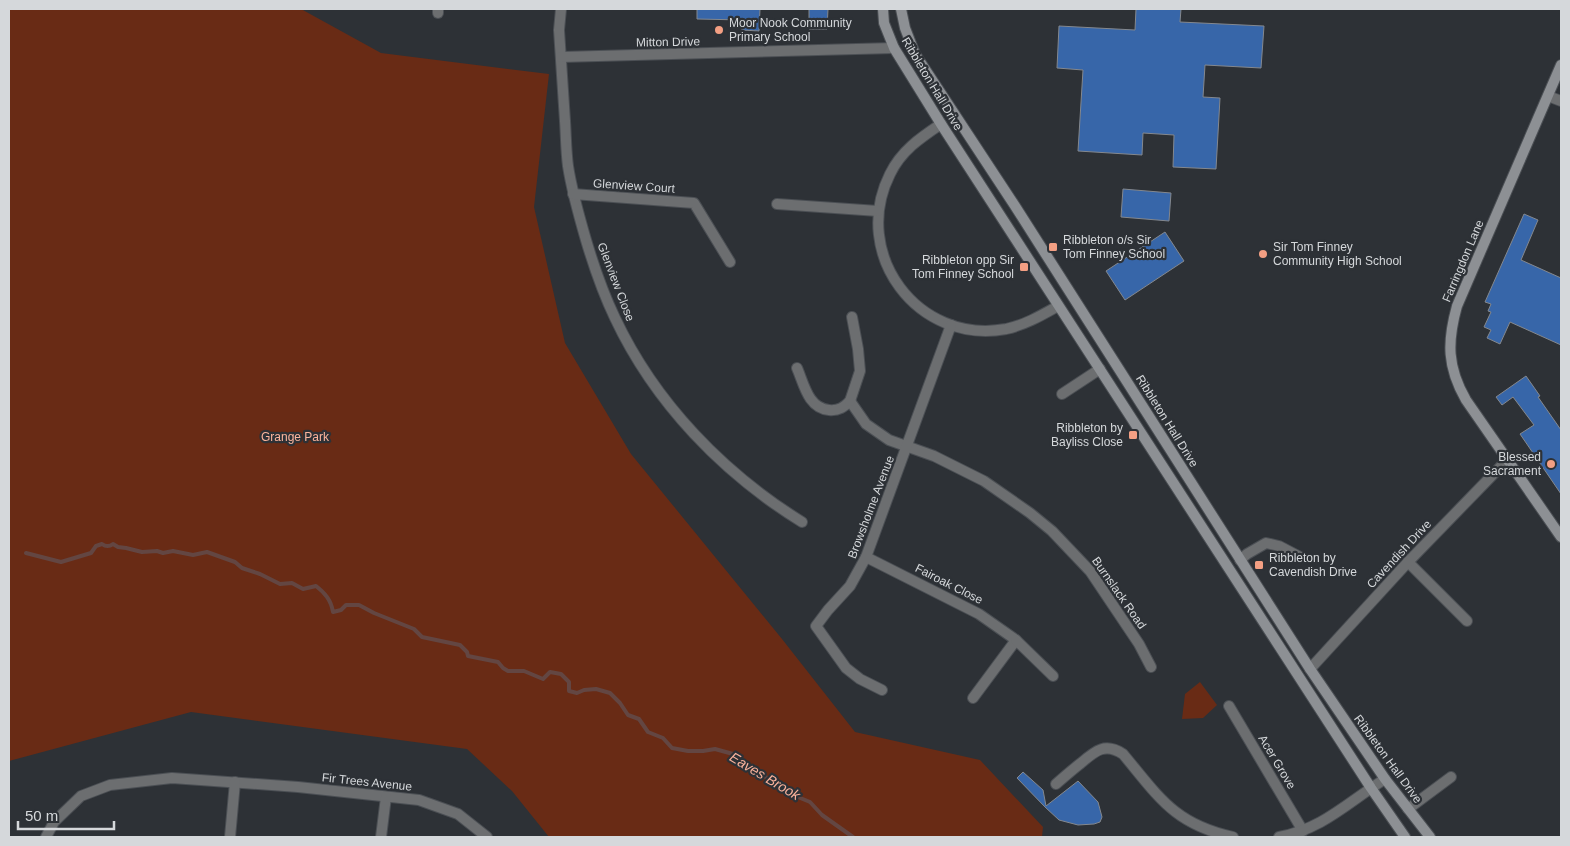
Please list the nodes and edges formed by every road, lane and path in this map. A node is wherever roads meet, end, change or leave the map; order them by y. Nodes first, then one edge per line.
1 (561, 9) edge
2 (883, 9) edge
3 (901, 9) edge
4 (910, 40) junction
5 (894, 48) junction
6 (561, 57) junction
7 (1561, 65) edge
8 (1548, 96) junction
9 (1561, 100) edge
10 (954, 114) junction
11 (941, 124) junction
12 (573, 194) junction
13 (777, 204) dead end
14 (1015, 206) junction
15 (878, 210) junction
16 (1000, 216) junction
17 (730, 262) dead end
18 (1073, 297) junction
19 (1058, 306) junction
20 (852, 317) dead end
21 (951, 325) junction
22 (797, 368) dead end
23 (1100, 369) junction
24 (1062, 394) dead end
25 (850, 401) junction
26 (908, 447) junction
27 (1508, 459) junction
28 (802, 522) dead end
29 (1561, 536) edge
30 (1226, 538) junction
31 (1214, 546) junction
32 (866, 557) junction
33 (1300, 557) dead end
34 (1240, 560) junction
35 (1408, 562) junction
36 (1467, 621) dead end
37 (1016, 640) junction
38 (1151, 668) dead end
39 (1310, 668) junction
40 (1053, 676) dead end
41 (1299, 676) junction
42 (882, 690) dead end
43 (973, 698) dead end
44 (1229, 706) dead end
45 (1451, 777) dead end
46 (1385, 779) junction
47 (235, 782) junction
48 (1056, 784) dead end
49 (1371, 788) junction
50 (386, 797) junction
51 (1408, 809) junction
52 (1303, 831) junction
53 (46, 837) edge
54 (230, 837) edge
55 (381, 837) edge
56 (487, 837) edge
57 (1233, 837) edge
58 (1279, 837) edge
59 (1405, 837) edge
60 (1430, 837) edge

1 - 6 street, Glenview Close
2 - 5 street, Ribbleton Hall Drive
3 - 4 street, Ribbleton Hall Drive
4 - 5 street
4 - 10 street, Ribbleton Hall Drive
5 - 6 street, Mitton Drive
5 - 11 street, Ribbleton Hall Drive
6 - 12 street, Glenview Close
7 - 8 street, Farringdon Lane
8 - 9 street
8 - 27 street, Farringdon Lane
10 - 11 street
10 - 14 street, Ribbleton Hall Drive
11 - 15 street
11 - 16 street, Ribbleton Hall Drive
12 - 17 street, Glenview Court
12 - 28 street, Glenview Close
13 - 15 street
14 - 16 street
14 - 18 street, Ribbleton Hall Drive
15 - 21 street
16 - 19 street, Ribbleton Hall Drive
18 - 19 street
18 - 30 street, Ribbleton Hall Drive
19 - 21 street
19 - 23 street, Ribbleton Hall Drive
20 - 25 street
21 - 26 street, Browsholme Avenue
22 - 25 street
23 - 24 street
23 - 31 street, Ribbleton Hall Drive
25 - 26 street, Burnslack Road
26 - 32 street, Browsholme Avenue
26 - 38 street, Burnslack Road
27 - 29 street, Farringdon Lane
27 - 35 street, Cavendish Drive
30 - 31 street
30 - 34 street, Ribbleton Hall Drive
31 - 41 street, Ribbleton Hall Drive
32 - 37 street, Fairoak Close
32 - 42 street, Browsholme Avenue
33 - 34 street
34 - 39 street, Ribbleton Hall Drive
35 - 36 street
35 - 39 street, Cavendish Drive
37 - 40 street, Fairoak Close
37 - 43 street
39 - 41 street
39 - 46 street, Ribbleton Hall Drive
41 - 49 street, Ribbleton Hall Drive
44 - 52 street, Acer Grove
45 - 51 street
46 - 49 street
46 - 51 street, Ribbleton Hall Drive
47 - 50 street, Fir Trees Avenue
47 - 53 street, Fir Trees Avenue
47 - 54 street
48 - 57 street
49 - 52 street
49 - 59 street, Ribbleton Hall Drive
50 - 55 street
50 - 56 street, Fir Trees Avenue
51 - 60 street, Ribbleton Hall Drive
52 - 58 street

